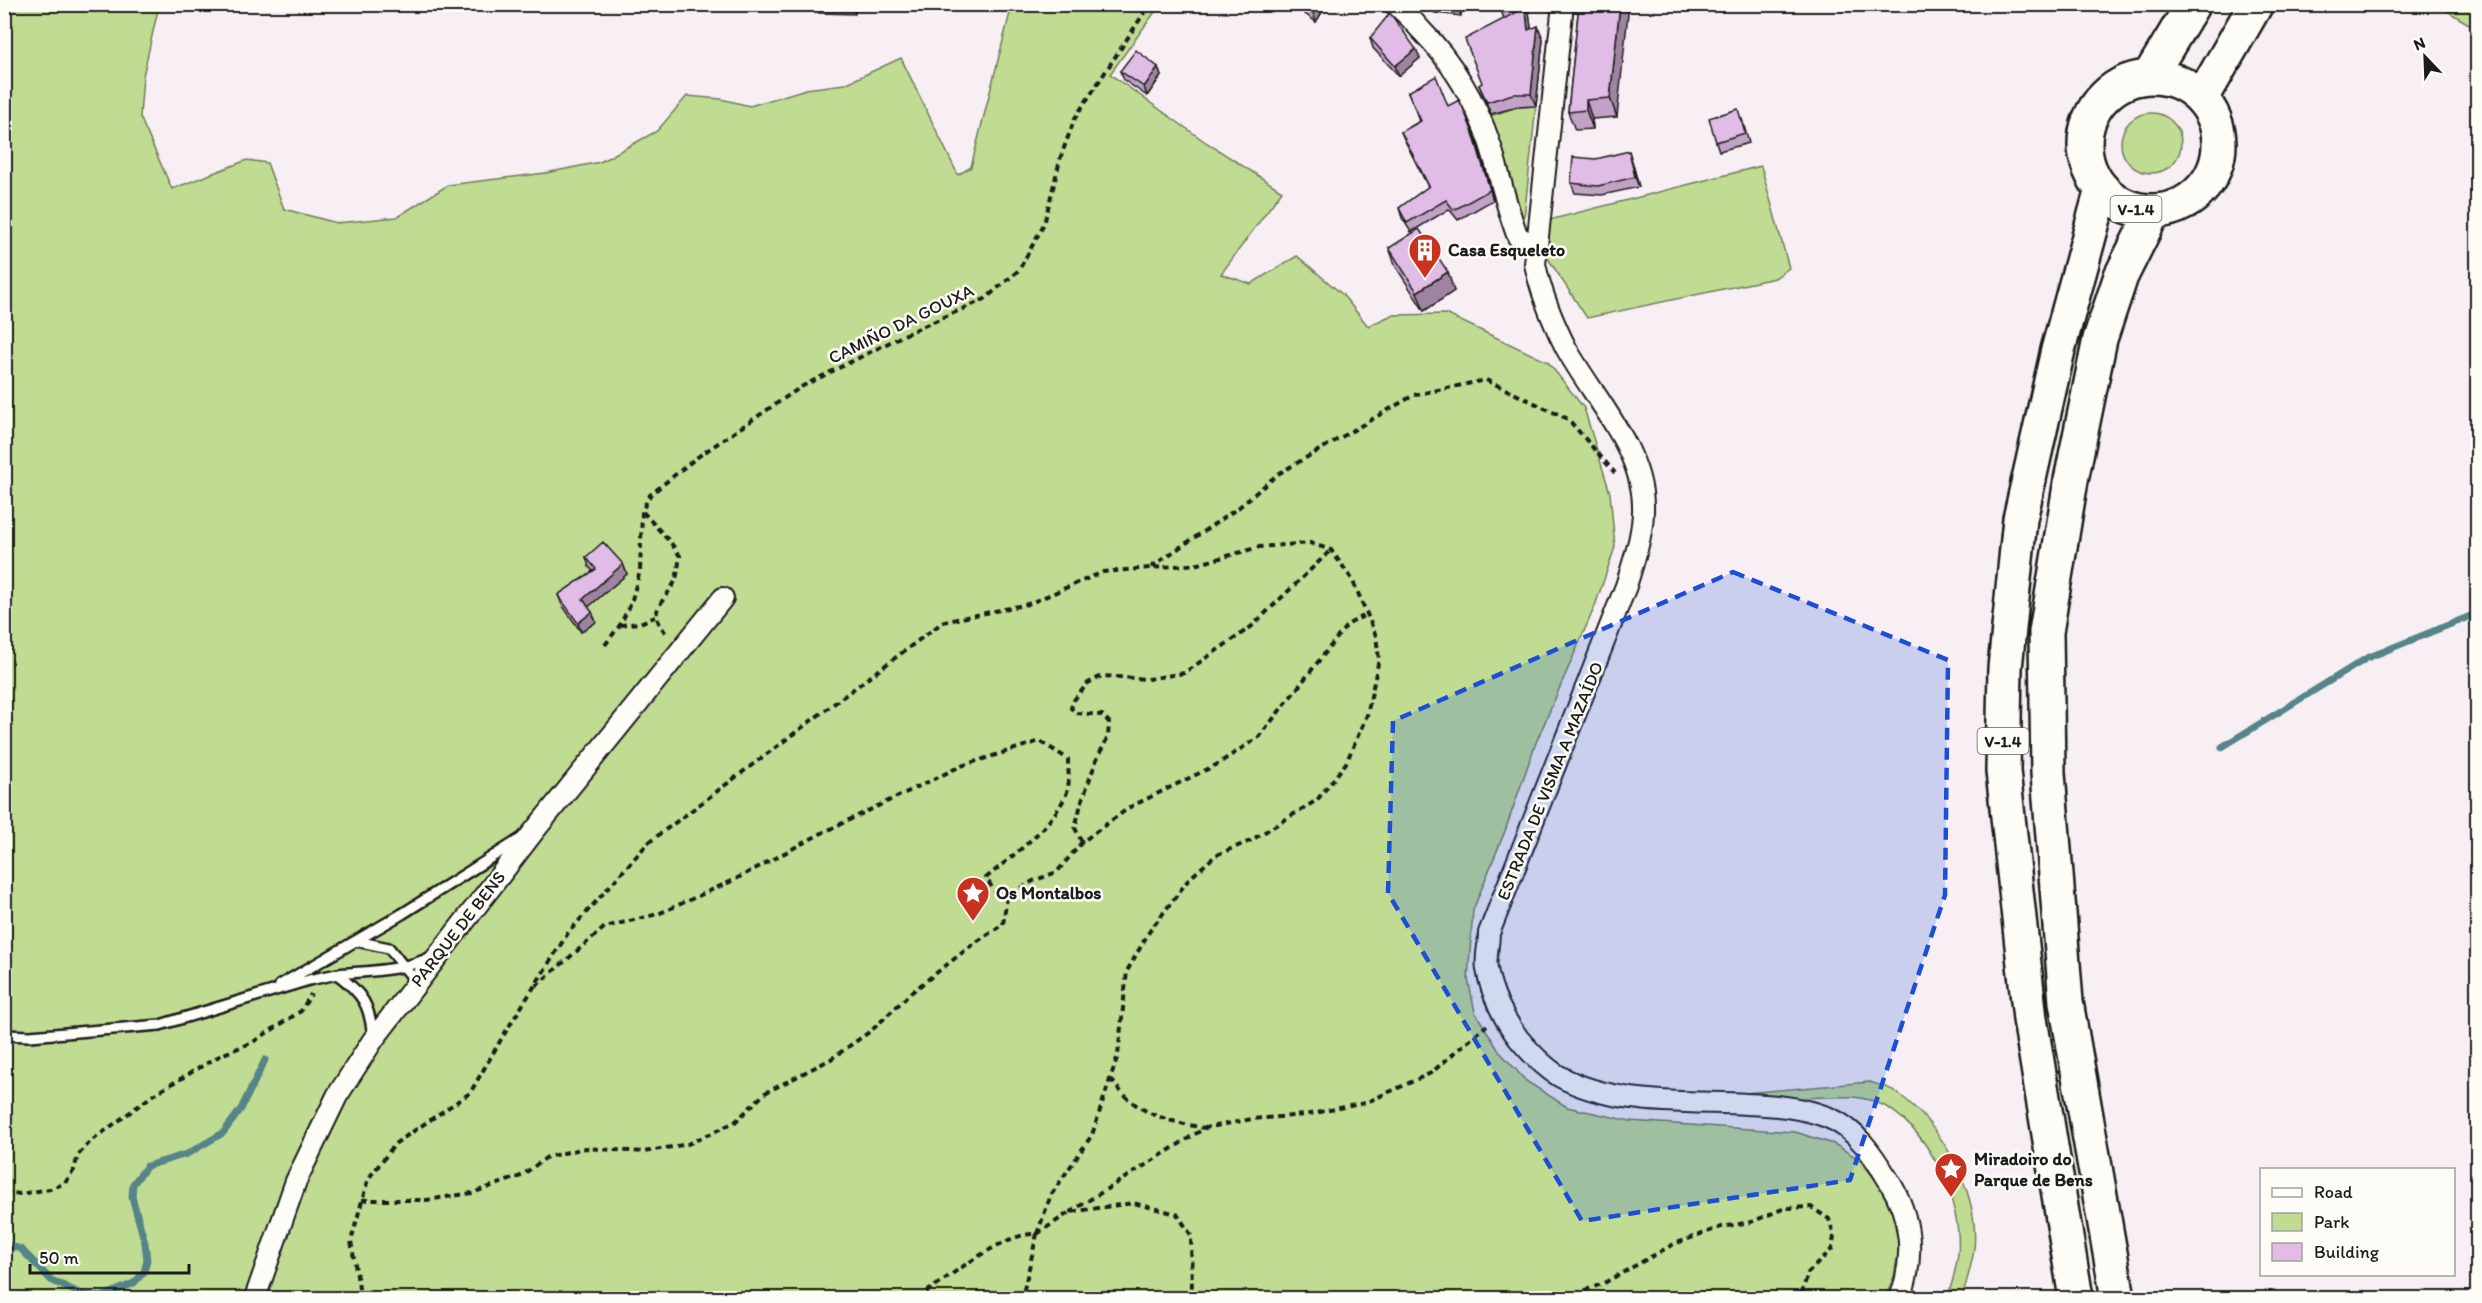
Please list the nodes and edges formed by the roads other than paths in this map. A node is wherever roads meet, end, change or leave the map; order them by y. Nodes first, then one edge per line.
1 (1394, 4) edge
2 (1563, 4) edge
3 (2193, 4) edge
4 (2256, 4) edge
5 (2149, 77) junction
6 (2202, 98) junction
7 (2102, 189) junction
8 (2153, 212) junction
9 (1537, 246) junction
10 (723, 598) dead end
11 (535, 830) junction
12 (356, 941) junction
13 (439, 953) junction
14 (403, 967) junction
15 (337, 974) junction
16 (416, 982) junction
17 (270, 991) junction
18 (4, 1035) edge
19 (373, 1040) junction
20 (255, 1299) edge
21 (1900, 1299) edge
22 (2076, 1299) edge
23 (2118, 1299) edge

1 - 9 street
2 - 9 street, ESTRADA DE VISMA A MAZAÍDO
3 - 5 highway
4 - 6 highway
5 - 6 highway, V-1.4
5 - 7 highway, V-1.4
6 - 8 highway, V-1.4
7 - 8 highway, V-1.4
7 - 22 highway, V-1.4
8 - 23 highway, V-1.4
9 - 21 street, ESTRADA DE VISMA A MAZAÍDO
10 - 11 street, PARQUE DE BENS
11 - 12 lane
11 - 13 street, PARQUE DE BENS
12 - 14 lane
12 - 17 lane
13 - 14 lane
13 - 16 street, PARQUE DE BENS
14 - 15 lane
14 - 16 lane
15 - 17 lane
15 - 19 lane
16 - 19 street, PARQUE DE BENS
17 - 18 lane
19 - 20 street, PARQUE DE BENS

